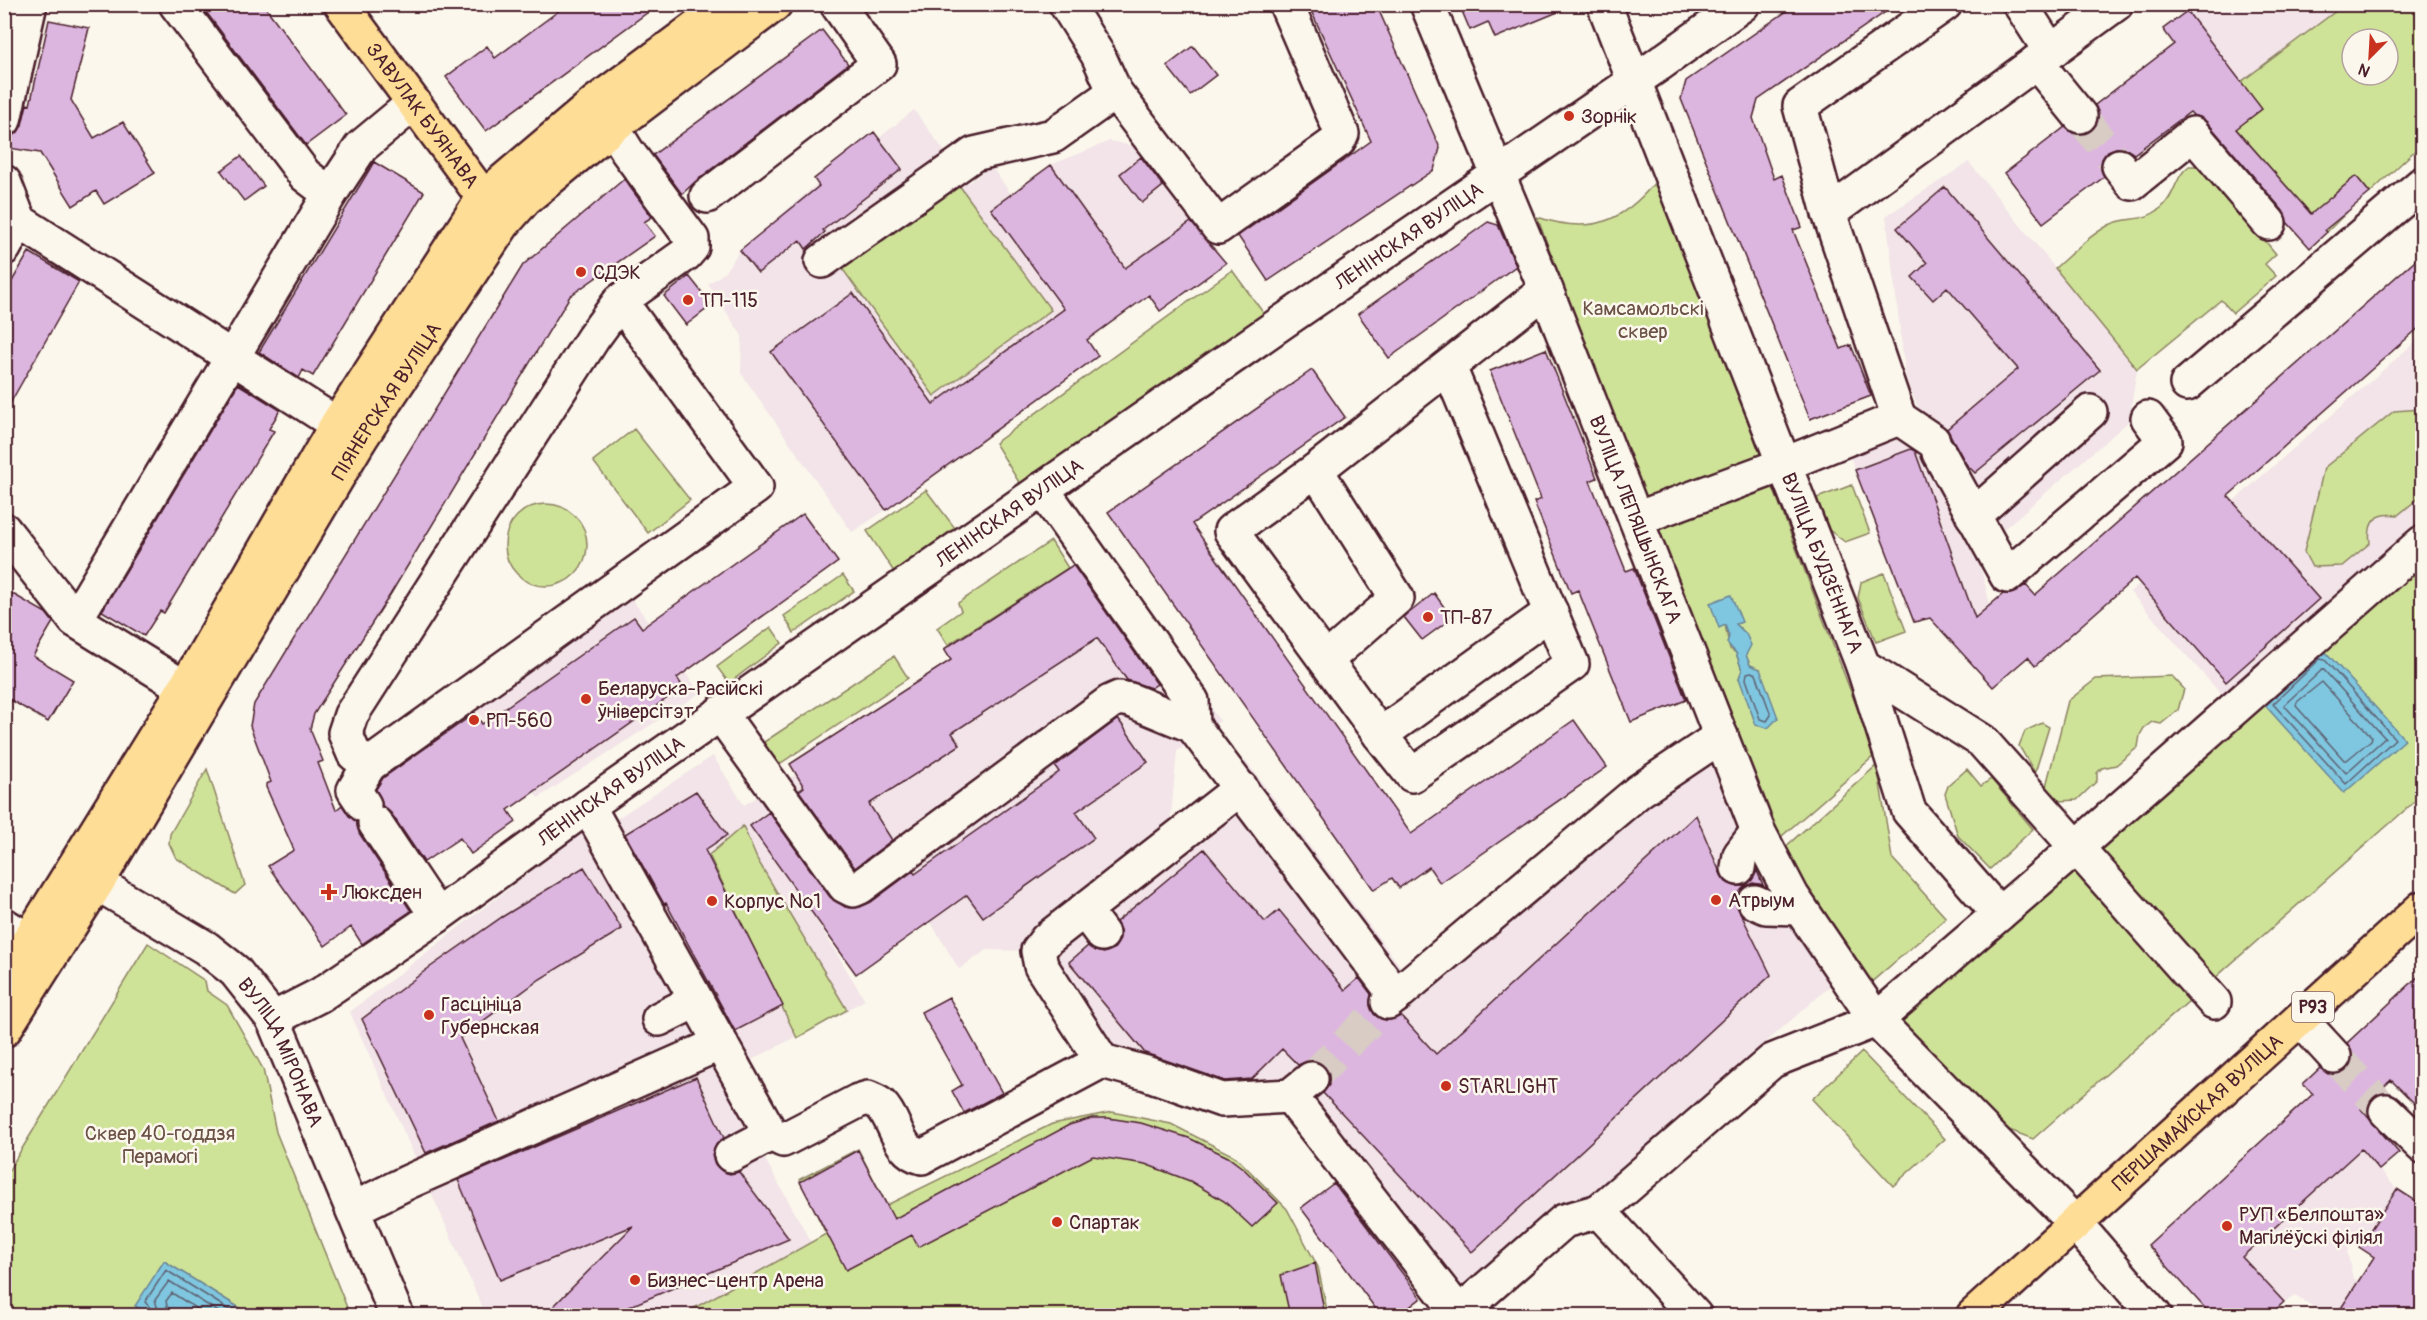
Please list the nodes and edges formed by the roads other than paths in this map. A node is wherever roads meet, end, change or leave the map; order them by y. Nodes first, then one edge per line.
1 (30, 4) edge
2 (176, 4) edge
3 (342, 4) edge
4 (728, 4) edge
5 (775, 4) edge
6 (837, 4) edge
7 (1066, 4) edge
8 (1286, 4) edge
9 (1427, 4) edge
10 (1604, 4) edge
11 (1743, 4) edge
12 (1946, 4) edge
13 (2020, 4) edge
14 (2116, 4) edge
15 (2044, 57) junction
16 (1635, 81) junction
17 (1115, 92) junction
18 (414, 103) junction
19 (603, 115) junction
20 (2080, 116) tunnel mouth
21 (4, 120) edge
22 (2119, 166) tunnel mouth
23 (1497, 176) junction
24 (4, 182) edge
25 (2422, 184) edge
26 (330, 194) junction
27 (707, 195) dead end
28 (483, 198) junction
29 (1829, 213) junction
30 (2269, 223) dead end
31 (503, 224) junction
32 (12, 235) edge
33 (822, 261) dead end
34 (1546, 290) junction
35 (620, 301) junction
36 (232, 357) junction
37 (1449, 367) junction
38 (2187, 384) dead end
39 (2090, 412) dead end
40 (1899, 418) junction
41 (2148, 418) dead end
42 (348, 432) junction
43 (1785, 464) junction
44 (1316, 470) junction
45 (1042, 489) junction
46 (1973, 516) junction
47 (1636, 519) junction
48 (4, 530) edge
49 (2422, 543) edge
50 (1551, 612) junction
51 (75, 620) junction
52 (1326, 660) junction
53 (1863, 666) junction
54 (185, 688) junction
55 (720, 713) junction
56 (1193, 726) junction
57 (1380, 735) junction
58 (1721, 736) junction
59 (369, 765) junction
60 (1241, 788) junction
61 (588, 806) junction
62 (1758, 831) junction
63 (2077, 848) junction
64 (1738, 868) dead end
65 (85, 876) junction
66 (1755, 902) dead end
67 (1800, 908) junction
68 (2422, 908) edge
69 (1999, 914) junction
70 (437, 916) junction
71 (28, 940) edge
72 (4, 980) edge
73 (695, 1001) junction
74 (2214, 1002) dead end
75 (273, 1018) junction
76 (659, 1019) dead end
77 (2300, 1019) junction
78 (1876, 1020) junction
79 (4, 1030) edge
80 (721, 1043) junction
81 (2334, 1056) tunnel mouth
82 (1102, 1061) junction
83 (2386, 1111) tunnel mouth
84 (771, 1134) junction
85 (2422, 1146) edge
86 (731, 1155) dead end
87 (354, 1209) junction
88 (1599, 1211) junction
89 (2076, 1224) junction
90 (1458, 1314) edge
91 (397, 1316) edge
92 (1695, 1316) edge
93 (1973, 1316) edge
94 (2155, 1316) edge

1 - 21 street
2 - 26 street
3 - 18 main road, ЗАВУЛАК БУЯНАВА
4 - 19 main road, ПІЯНЕРСКАЯ ВУЛІЦА
5 - 19 main road, ПІЯНЕРСКАЯ ВУЛІЦА
6 - 27 street
7 - 17 street
8 - 17 street
9 - 23 street, ВУЛІЦА ЛЕПЯШЫНСКАГА
10 - 16 street, ВУЛІЦА БУДЗЁННАГА
11 - 16 street, ЛЕНІНСКАЯ ВУЛІЦА
12 - 29 street
13 - 15 street
14 - 15 street
15 - 20 street
15 - 29 street
16 - 23 street, ЛЕНІНСКАЯ ВУЛІЦА
16 - 43 street, ВУЛІЦА БУДЗЁННАГА
17 - 33 street
18 - 26 street
18 - 28 main road, ЗАВУЛАК БУЯНАВА
19 - 28 main road, ПІЯНЕРСКАЯ ВУЛІЦА
19 - 31 main road, ПІЯНЕРСКАЯ ВУЛІЦА
19 - 35 street
22 - 30 street
23 - 34 street, ВУЛІЦА ЛЕПЯШЫНСКАГА
23 - 45 street, ЛЕНІНСКАЯ ВУЛІЦА
24 - 32 street
25 - 38 street
26 - 36 street
28 - 31 main road, ЗАВУЛАК БУЯНАВА
28 - 42 main road, ПІЯНЕРСКАЯ ВУЛІЦА
29 - 40 street
31 - 42 main road, ПІЯНЕРСКАЯ ВУЛІЦА
32 - 36 street
34 - 37 street
34 - 47 street, ВУЛІЦА ЛЕПЯШЫНСКАГА
35 - 59 street
35 - 59 street
36 - 42 street
36 - 51 street
37 - 44 street
37 - 50 street
39 - 46 street
40 - 43 street
40 - 46 street
41 - 46 street
42 - 54 main road, ПІЯНЕРСКАЯ ВУЛІЦА
42 - 65 main road, ПІЯНЕРСКАЯ ВУЛІЦА
43 - 47 street
43 - 53 street, ВУЛІЦА БУДЗЁННАГА
44 - 52 street
44 - 52 street
45 - 55 street, ЛЕНІНСКАЯ ВУЛІЦА
45 - 56 street
47 - 58 street, ВУЛІЦА ЛЕПЯШЫНСКАГА
48 - 51 street
49 - 63 street
50 - 57 street
50 - 57 street
51 - 54 street
52 - 57 street
53 - 63 street, ВУЛІЦА БУДЗЁННАГА
53 - 69 street
54 - 65 main road, ПІЯНЕРСКАЯ ВУЛІЦА
55 - 56 street
55 - 61 street, ЛЕНІНСКАЯ ВУЛІЦА
56 - 60 street
58 - 60 street
58 - 62 street, ВУЛІЦА ЛЕПЯШЫНСКАГА
59 - 70 street
60 - 82 street
61 - 70 street, ЛЕНІНСКАЯ ВУЛІЦА
61 - 73 street
62 - 64 street
62 - 67 street, ВУЛІЦА ЛЕПЯШЫНСКАГА
63 - 69 street
63 - 74 street, ВУЛІЦА БУДЗЁННАГА
65 - 71 main road
65 - 75 street, ВУЛІЦА МІРОНАВА
66 - 67 street
67 - 78 street, ВУЛІЦА ЛЕПЯШЫНСКАГА
68 - 77 main road, ПЕРШАМАЙСКАЯ ВУЛІЦА / Р93
69 - 78 street
70 - 75 street, ЛЕНІНСКАЯ ВУЛІЦА
71 - 72 main road
71 - 79 main road
73 - 76 street
73 - 80 street
75 - 87 street, ВУЛІЦА МІРОНАВА
77 - 81 street
77 - 89 main road, ПЕРШАМАЙСКАЯ ВУЛІЦА / Р93
78 - 88 street
78 - 89 street, ВУЛІЦА ЛЕПЯШЫНСКАГА
80 - 84 street
80 - 87 street
82 - 84 street
82 - 90 street
83 - 85 street
84 - 86 street
87 - 91 street, ВУЛІЦА МІРОНАВА
88 - 90 street
88 - 92 street
89 - 93 main road, ПЕРШАМАЙСКАЯ ВУЛІЦА / Р93
89 - 94 street, ВУЛІЦА ЛЕПЯШЫНСКАГА

